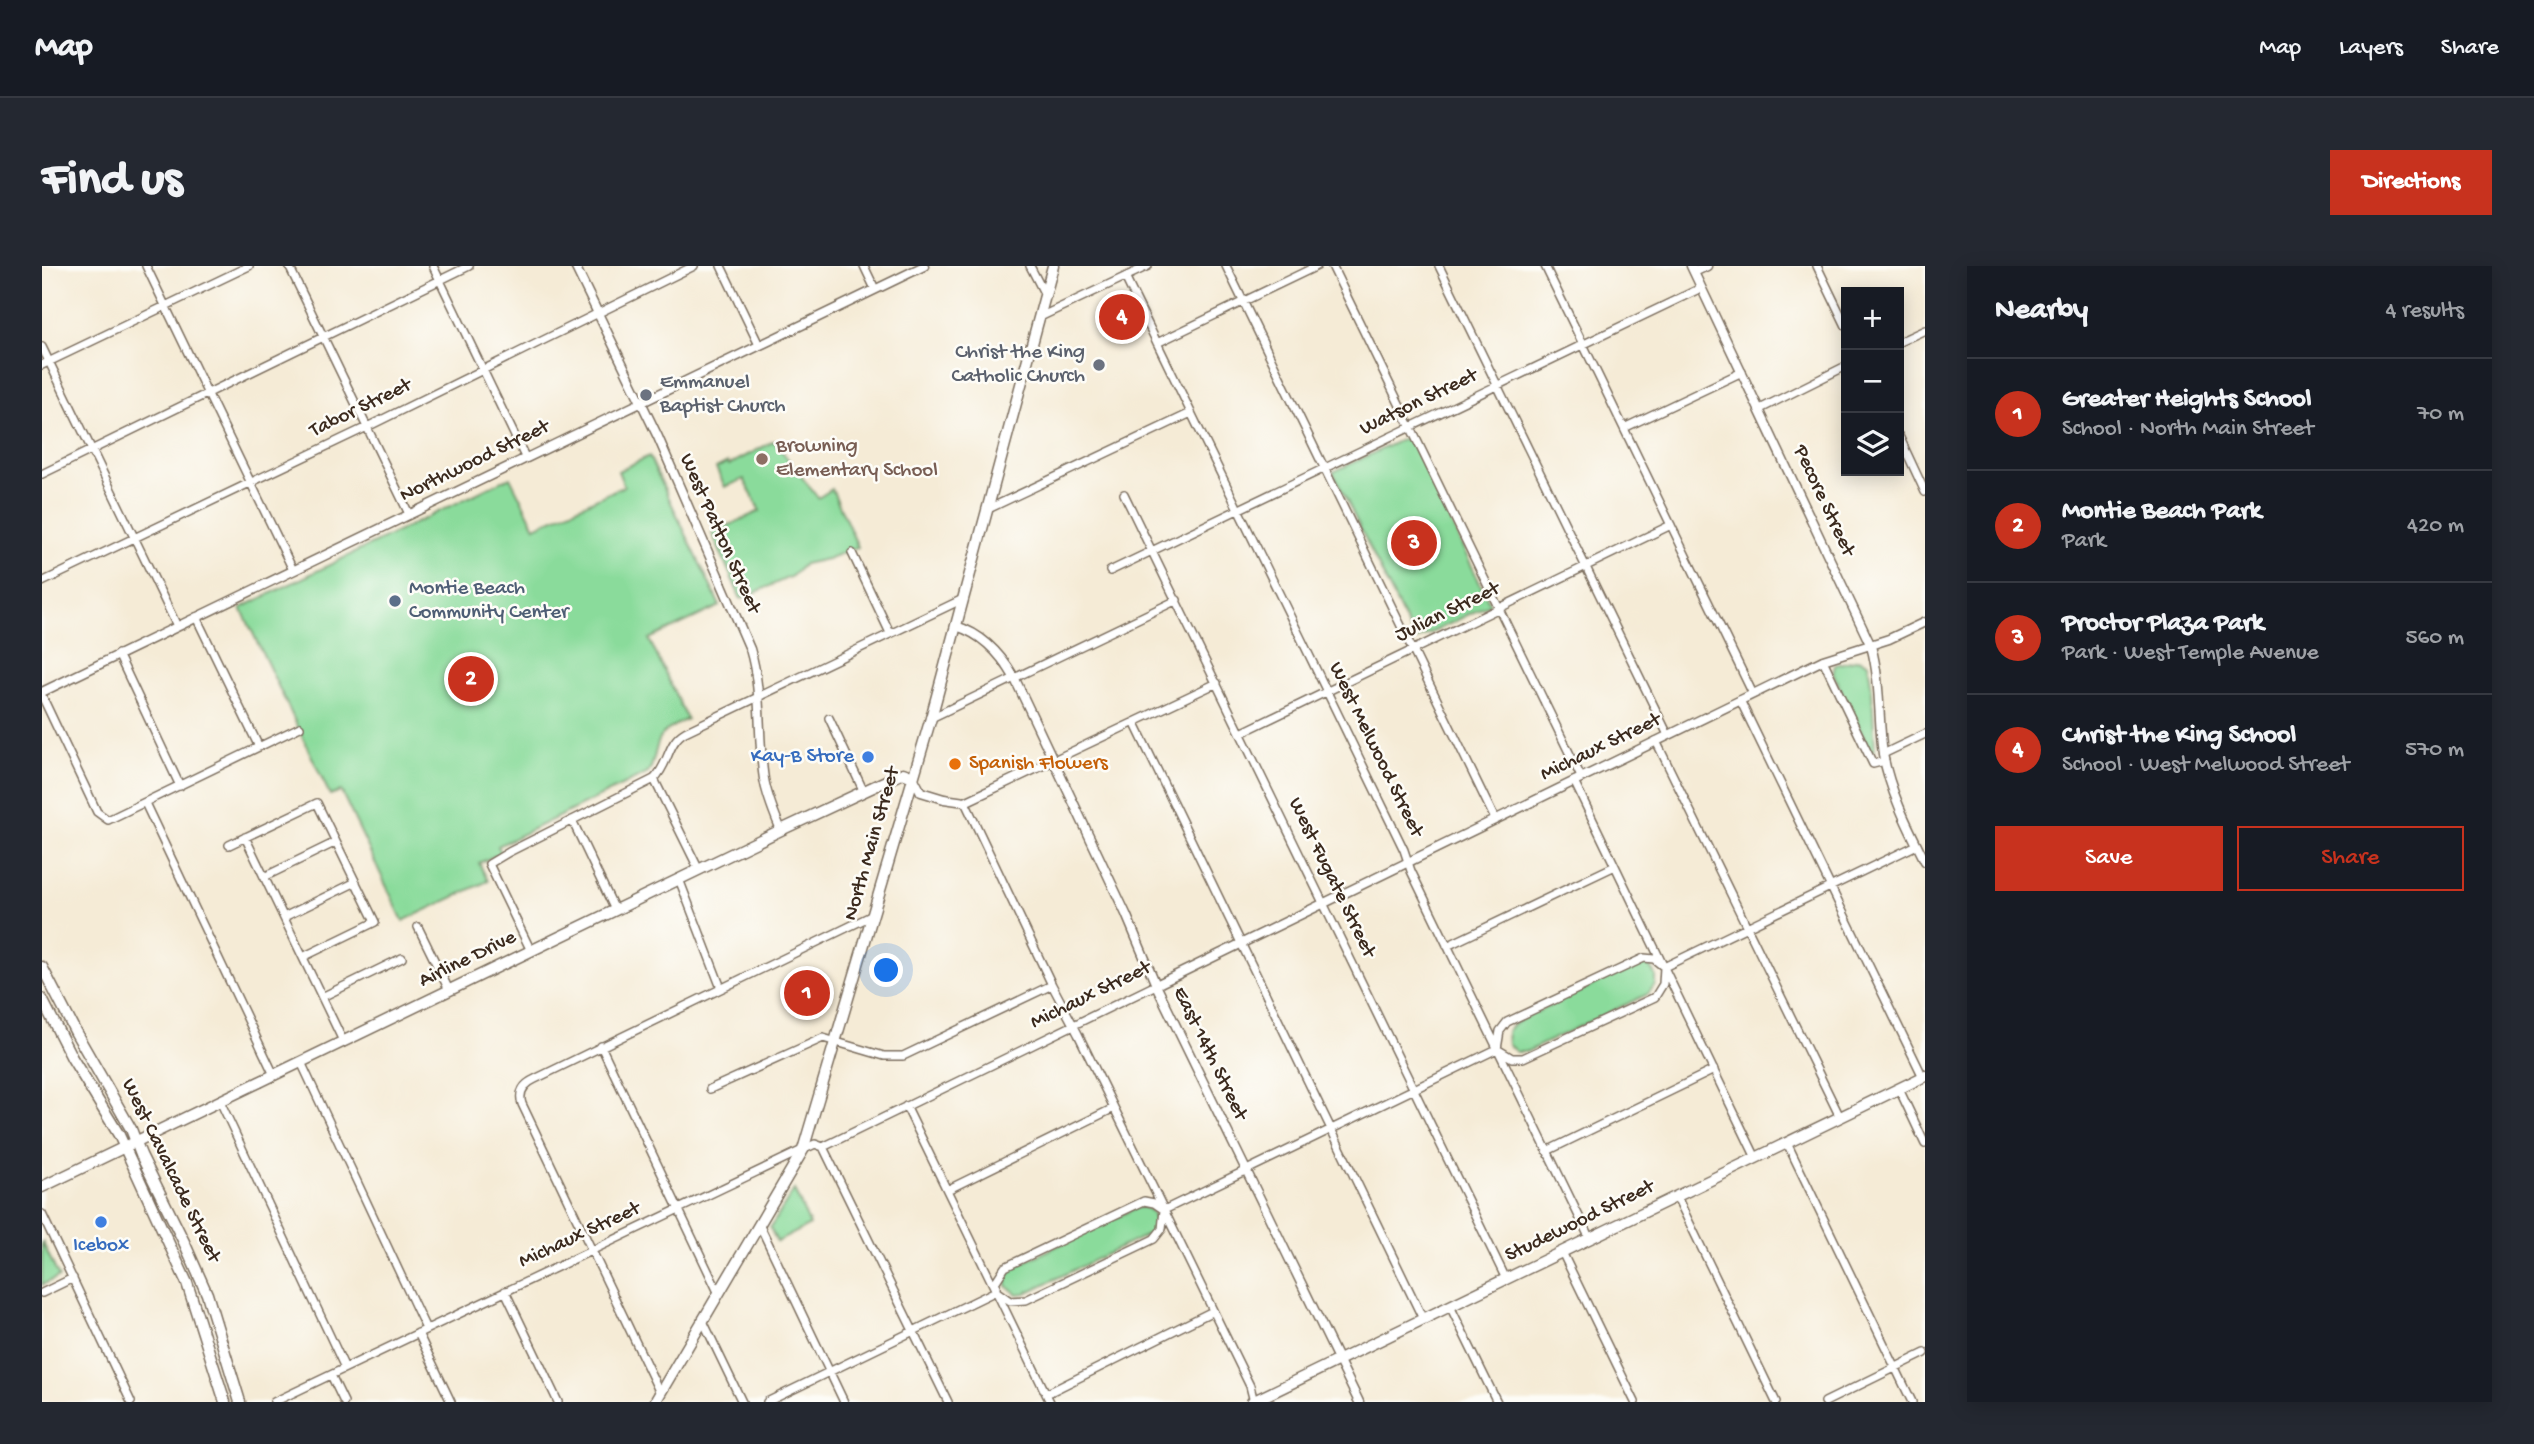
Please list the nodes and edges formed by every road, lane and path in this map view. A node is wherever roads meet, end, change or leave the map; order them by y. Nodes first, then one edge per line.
1 (146, 266) edge
2 (249, 266) edge
3 (289, 266) edge
4 (433, 266) edge
5 (469, 266) edge
6 (575, 266) edge
7 (694, 266) edge
8 (721, 266) edge
9 (864, 266) edge
10 (924, 266) edge
11 (1030, 266) edge
12 (1053, 266) edge
13 (1148, 266) edge
14 (1226, 266) edge
15 (1317, 266) edge
16 (1332, 266) edge
17 (1439, 266) edge
18 (1545, 266) edge
19 (1707, 266) edge
20 (1817, 266) edge
21 (1692, 269) edge
22 (1125, 277) junction
23 (440, 280) junction
24 (1701, 288) junction
25 (875, 289) junction
26 (1045, 295) junction
27 (1243, 301) junction
28 (165, 306) junction
29 (598, 312) junction
30 (1841, 316) edge
31 (1040, 317) junction
32 (1925, 330) edge
33 (324, 337) junction
34 (1904, 340) edge
35 (1157, 343) junction
36 (759, 345) junction
37 (1583, 345) junction
38 (42, 347) edge
39 (46, 363) edge
40 (1841, 368) edge
41 (483, 369) junction
42 (1742, 372) junction
43 (1498, 385) junction
44 (208, 394) junction
45 (641, 402) junction
46 (1760, 409) junction
47 (1191, 413) junction
48 (367, 427) junction
49 (1410, 427) junction
50 (1624, 428) junction
51 (1904, 447) edge
52 (92, 450) junction
53 (525, 457) junction
54 (1324, 468) junction
55 (42, 474) edge
56 (250, 482) junction
57 (1925, 492) edge
58 (1124, 494) dead end
59 (986, 510) junction
60 (1238, 510) junction
61 (408, 514) junction
62 (1671, 525) junction
63 (135, 538) junction
64 (1153, 551) junction
65 (852, 553) dead end
66 (1586, 566) junction
67 (293, 570) junction
68 (1110, 571) dead end
69 (42, 582) edge
70 (963, 599) junction
71 (1177, 600) junction
72 (1499, 608) junction
73 (196, 617) junction
74 (1925, 622) edge
75 (177, 626) junction
76 (956, 626) junction
77 (890, 634) junction
78 (1871, 646) junction
79 (1412, 650) junction
80 (118, 654) junction
81 (1823, 660) junction
82 (1014, 677) junction
83 (1217, 683) junction
84 (1327, 692) junction
85 (42, 694) edge
86 (1753, 694) junction
87 (759, 698) junction
88 (1740, 700) junction
89 (829, 718) dead end
90 (931, 718) junction
91 (1134, 722) junction
92 (300, 727) dead end
93 (1241, 733) junction
94 (1925, 734) edge
95 (1668, 735) junction
96 (1656, 741) junction
97 (260, 747) junction
98 (1884, 757) junction
99 (1054, 760) junction
100 (913, 777) junction
101 (654, 779) junction
102 (1577, 779) junction
103 (180, 786) junction
104 (864, 792) junction
105 (965, 802) junction
106 (145, 803) junction
107 (1495, 819) junction
108 (572, 820) junction
109 (781, 830) junction
110 (245, 837) junction
111 (336, 842) junction
112 (229, 845) dead end
113 (1917, 845) junction
114 (1925, 861) edge
115 (1408, 862) junction
116 (1615, 866) junction
117 (699, 870) junction
118 (264, 877) junction
119 (679, 879) junction
120 (356, 883) junction
121 (1830, 887) junction
122 (1324, 902) junction
123 (615, 910) junction
124 (873, 915) junction
125 (284, 917) junction
126 (418, 927) dead end
127 (1747, 927) junction
128 (1240, 943) junction
129 (1447, 946) junction
130 (531, 951) junction
131 (303, 957) junction
132 (402, 958) dead end
133 (42, 967) edge
134 (1664, 967) junction
135 (42, 978) edge
136 (1052, 985) junction
137 (1156, 985) junction
138 (720, 989) junction
139 (449, 990) junction
140 (322, 997) junction
141 (42, 999) edge
142 (63, 1009) junction
143 (1073, 1026) junction
144 (343, 1041) junction
145 (835, 1043) junction
146 (601, 1046) junction
147 (1497, 1049) junction
148 (301, 1062) junction
149 (1714, 1070) junction
150 (274, 1075) junction
151 (1924, 1077) edge
152 (1414, 1088) junction
153 (710, 1089) dead end
154 (1899, 1089) junction
155 (220, 1101) junction
156 (906, 1106) junction
157 (1114, 1108) junction
158 (1840, 1117) junction
159 (1331, 1129) junction
160 (136, 1141) junction
161 (1787, 1143) junction
162 (1925, 1144) edge
163 (123, 1147) junction
164 (823, 1147) junction
165 (803, 1150) junction
166 (1547, 1151) junction
167 (1756, 1158) junction
168 (1246, 1171) junction
169 (42, 1187) edge
170 (947, 1190) junction
171 (1677, 1197) junction
172 (678, 1209) junction
173 (1164, 1210) junction
174 (42, 1214) edge
175 (760, 1226) junction
176 (1590, 1239) junction
177 (592, 1250) junction
178 (1562, 1252) junction
179 (73, 1278) junction
180 (201, 1278) junction
181 (1506, 1279) junction
182 (187, 1283) junction
183 (505, 1291) junction
184 (996, 1291) junction
185 (42, 1293) edge
186 (719, 1294) junction
187 (1450, 1306) junction
188 (1213, 1311) junction
189 (1423, 1320) junction
190 (703, 1321) junction
191 (422, 1331) junction
192 (913, 1331) junction
193 (1925, 1353) edge
194 (1339, 1360) junction
195 (345, 1368) junction
196 (1896, 1368) junction
197 (830, 1373) junction
198 (331, 1375) junction
199 (1046, 1394) junction
200 (657, 1398) edge
201 (131, 1402) edge
202 (225, 1402) edge
203 (240, 1402) edge
204 (274, 1402) edge
205 (344, 1402) edge
206 (451, 1402) edge
207 (558, 1402) edge
208 (742, 1402) edge
209 (767, 1402) edge
210 (844, 1402) edge
211 (948, 1402) edge
212 (1050, 1402) edge
213 (1253, 1402) edge
214 (1359, 1402) edge
215 (1497, 1402) edge
216 (1635, 1402) edge
217 (1776, 1402) edge
218 (1825, 1402) edge
219 (1912, 1402) edge

1 - 28 street
2 - 28 street
3 - 33 street
4 - 23 street
5 - 23 street
6 - 29 street, West Patton Street
7 - 29 street, Tabor Street
8 - 36 street
9 - 25 street
10 - 25 street, Northwood Street
11 - 26 street
12 - 26 main road, North Main Street
13 - 22 street
14 - 27 street
15 - 27 street
16 - 49 street
17 - 43 street
18 - 37 street
19 - 21 street
20 - 30 street
21 - 24 street, Pecore Street
22 - 31 street
22 - 35 street, West Melwood Street
23 - 33 street
23 - 41 street
24 - 37 street, Watson Street
24 - 42 street, Pecore Street
25 - 36 street, Northwood Street
26 - 31 main road, North Main Street
27 - 35 street
27 - 54 street
28 - 39 street
28 - 44 street
29 - 41 street, Tabor Street
29 - 45 street, West Patton Street
31 - 59 main road, North Main Street
32 - 34 street
33 - 44 street
33 - 48 street
35 - 47 street, West Melwood Street
36 - 45 street, Northwood Street
37 - 43 street, Watson Street
37 - 50 street
38 - 39 street
39 - 52 street
40 - 46 street
41 - 48 street, Tabor Street
41 - 53 street
42 - 46 street, Pecore Street
42 - 50 street
43 - 49 street, Watson Street
43 - 66 street
44 - 52 street
44 - 56 street
45 - 53 street, Northwood Street
45 - 87 street, West Patton Street
46 - 78 street, Pecore Street
47 - 59 street
47 - 60 street, West Melwood Street
48 - 56 street, Tabor Street
48 - 61 street
49 - 54 street, Watson Street
49 - 72 street
50 - 62 street
51 - 57 street
52 - 55 street
52 - 63 street
53 - 61 street, Northwood Street
54 - 60 street, Watson Street
54 - 79 street
56 - 63 street, Tabor Street
56 - 67 street
58 - 64 street, West Fugate Street
59 - 70 main road, North Main Street
60 - 64 street, Watson Street
60 - 84 street, West Melwood Street
61 - 67 street, Northwood Street
62 - 66 street, Julian Street
62 - 86 street
63 - 69 street, Tabor Street
63 - 75 street
64 - 68 street, Watson Street
64 - 71 street, West Fugate Street
65 - 77 street
66 - 72 street, Julian Street
66 - 95 street
67 - 73 street, Northwood Street
70 - 76 main road, North Main Street
70 - 77 street
71 - 82 street
71 - 83 street, West Fugate Street
72 - 79 street, Julian Street
72 - 102 street
73 - 75 street, Northwood Street
73 - 97 street
74 - 78 street, Michaux Street
75 - 80 street, Northwood Street
76 - 82 street, East 14th Street
76 - 90 main road, North Main Street
77 - 87 street
78 - 81 street, Michaux Street
78 - 98 street, Pecore Street
79 - 84 street, Julian Street
79 - 107 street
80 - 85 street, Northwood Street
80 - 103 street
81 - 86 street, Michaux Street
81 - 98 street
82 - 90 street
82 - 99 street, East 14th Street
83 - 91 street
83 - 93 street, West Fugate Street
84 - 93 street, Julian Street
84 - 115 street, West Melwood Street
85 - 106 street
86 - 88 street, Michaux Street
87 - 101 street
87 - 109 street, West Patton Street
88 - 95 street, Michaux Street
88 - 121 street
89 - 104 street
90 - 100 main road, North Main Street
91 - 99 street
91 - 128 street
92 - 97 street
93 - 122 street, West Fugate Street
94 - 98 street
95 - 96 street, Michaux Street
96 - 102 street, Michaux Street
96 - 127 street
97 - 103 street
98 - 113 street, Pecore Street
99 - 105 street
99 - 137 street, East 14th Street
100 - 104 main road, Airline Drive
100 - 105 street
100 - 124 main road, North Main Street
101 - 108 street
101 - 117 street
102 - 107 street, Michaux Street
102 - 116 street
103 - 106 street
104 - 109 main road, Airline Drive
105 - 136 street
106 - 150 street
107 - 115 street, Michaux Street
108 - 123 street
108 - 130 street
109 - 117 main road, Airline Drive
110 - 111 street
110 - 112 street
110 - 118 street
111 - 118 street
111 - 120 street
113 - 114 street, Pecore Street
113 - 121 street
115 - 122 street, Michaux Street
115 - 129 street, West Melwood Street
116 - 129 street
116 - 134 street
117 - 119 main road, Airline Drive
118 - 125 street
119 - 123 main road, Airline Drive
119 - 138 street
120 - 125 street
120 - 131 street
121 - 127 street
121 - 151 street
122 - 128 street, Michaux Street
122 - 152 street, West Fugate Street
123 - 130 main road, Airline Drive
124 - 138 street
124 - 145 main road, North Main Street
125 - 131 street
126 - 139 street
127 - 134 street
127 - 158 street
128 - 137 street, Michaux Street
128 - 159 street
129 - 147 street, West Melwood Street
130 - 139 main road, Airline Drive
131 - 140 street
132 - 140 street
133 - 142 main road, West Cavalcade Street
134 - 147 street
134 - 147 street
134 - 149 street
135 - 142 main road
136 - 143 street
136 - 145 street
137 - 143 street, Michaux Street
137 - 168 street, East 14th Street
138 - 146 street
139 - 144 main road, Airline Drive
140 - 144 street
141 - 163 main road, West Cavalcade Street
142 - 160 main road, West Cavalcade Street
143 - 156 street, Michaux Street
143 - 157 street
144 - 148 main road, Airline Drive
145 - 153 street
145 - 165 main road, North Main Street
146 - 172 street
146 - 177 street
147 - 152 street
147 - 166 street, West Melwood Street
148 - 150 main road, Airline Drive
148 - 191 street
149 - 166 street
149 - 167 street
150 - 155 main road, Airline Drive
151 - 154 main road, Studewood Street
152 - 159 street
152 - 181 street, West Fugate Street
154 - 158 main road, Studewood Street
154 - 162 street
155 - 160 main road, Airline Drive
155 - 195 street
156 - 164 street, Michaux Street
156 - 170 street
157 - 170 street
157 - 173 street
158 - 161 main road, Studewood Street
159 - 168 street
159 - 189 street
160 - 163 main road, Airline Drive
160 - 180 main road, West Cavalcade Street
161 - 167 main road, Studewood Street
161 - 196 street
163 - 169 main road, Airline Drive
163 - 182 main road, West Cavalcade Street
164 - 165 street, Michaux Street
164 - 192 street
165 - 172 street, Michaux Street
165 - 175 main road, North Main Street
166 - 176 street, West Melwood Street
167 - 171 main road, Studewood Street
168 - 173 street
168 - 194 street, East 14th Street
170 - 184 street
171 - 176 main road, Studewood Street
171 - 217 street
172 - 177 street, Michaux Street
172 - 186 street
173 - 184 street
173 - 184 street
173 - 188 street
174 - 179 street
175 - 186 main road, North Main Street
175 - 197 street
176 - 178 main road, Studewood Street
177 - 183 street, Michaux Street
177 - 200 street
178 - 181 main road, Studewood Street
178 - 216 street
179 - 185 street
179 - 201 street
180 - 182 main road
180 - 203 main road, West Cavalcade Street
181 - 187 main road, Studewood Street
182 - 202 main road, West Cavalcade Street
183 - 191 street, Michaux Street
183 - 207 street
184 - 192 street
184 - 199 street
186 - 190 main road, North Main Street
187 - 189 main road, Studewood Street
187 - 215 street
188 - 199 street
188 - 213 street
189 - 194 main road, Studewood Street
190 - 200 main road, North Main Street
190 - 208 street
191 - 195 street, Michaux Street
191 - 206 street
192 - 197 street
192 - 211 street
193 - 196 street
194 - 213 main road, Studewood Street
194 - 214 street, East 14th Street
195 - 198 street, Michaux Street
196 - 218 street
196 - 219 street
197 - 209 street
197 - 210 street
198 - 204 street, Michaux Street
198 - 205 street
199 - 212 street

